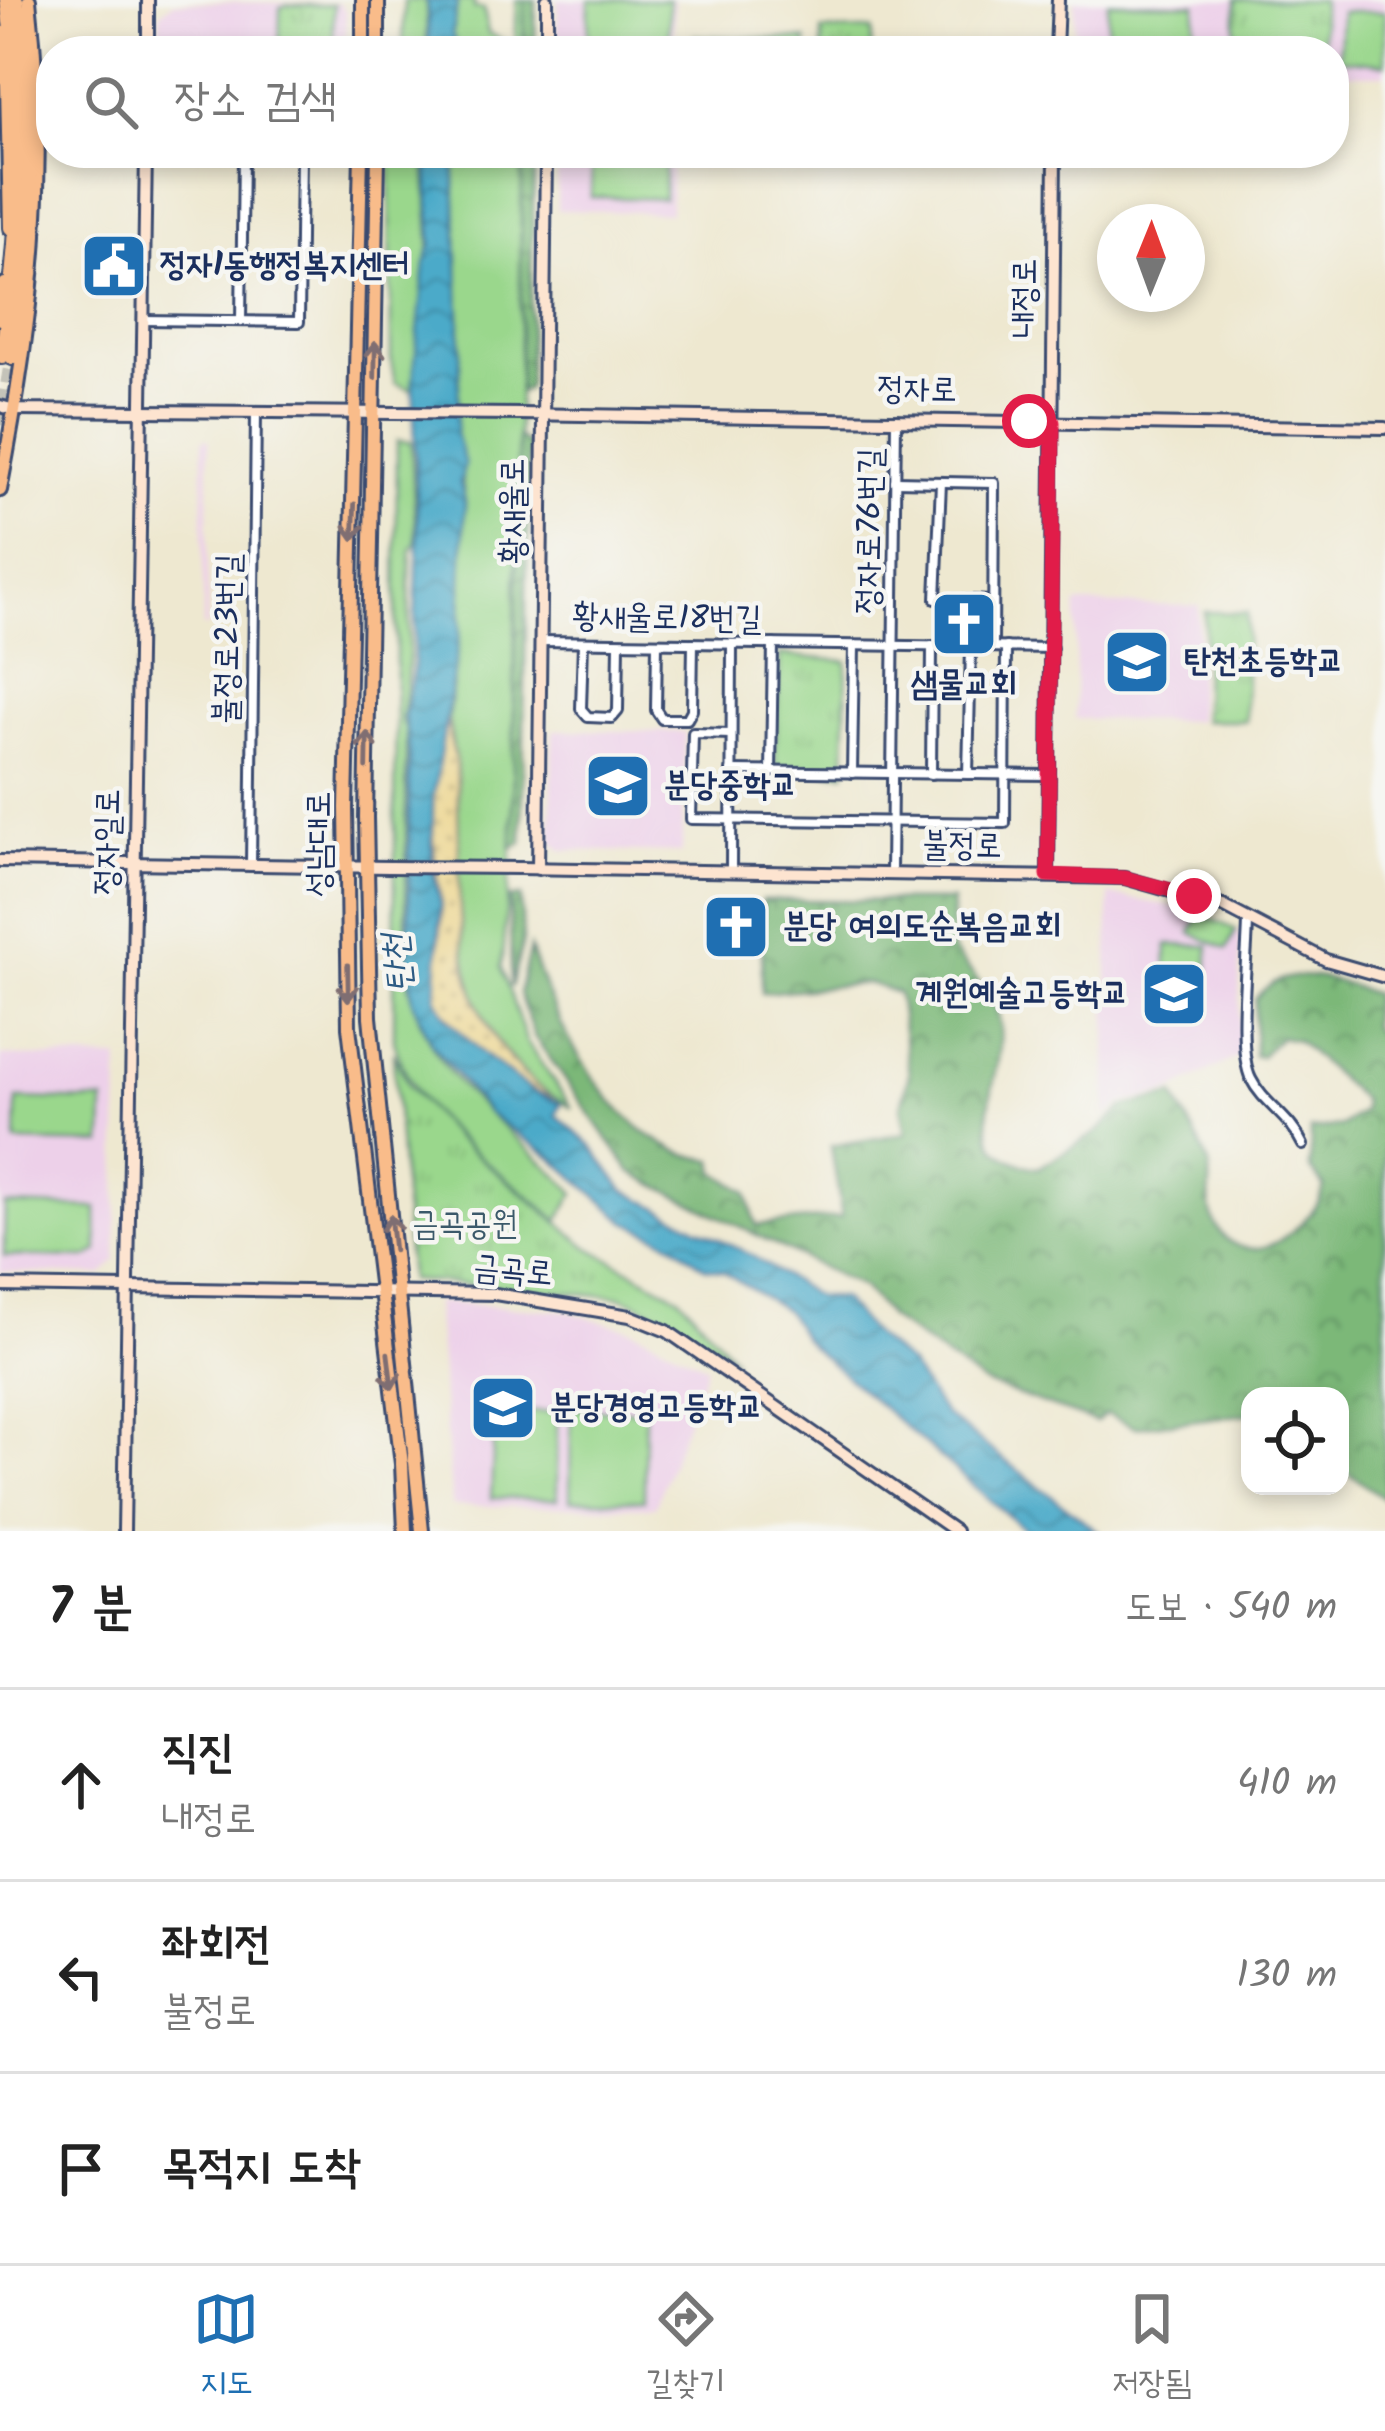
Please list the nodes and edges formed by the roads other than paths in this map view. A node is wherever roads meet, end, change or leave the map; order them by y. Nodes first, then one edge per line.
1 (7, 0) edge
2 (16, 0) edge
3 (29, 0) edge
4 (148, 0) edge
5 (363, 0) edge
6 (378, 0) edge
7 (547, 0) edge
8 (1058, 0) edge
9 (0, 32) edge
10 (148, 36) edge
11 (363, 36) edge
12 (379, 36) edge
13 (547, 36) edge
14 (1057, 36) edge
15 (36, 55) edge
16 (43, 168) edge
17 (146, 168) edge
18 (243, 168) edge
19 (301, 168) edge
20 (361, 168) edge
21 (378, 168) edge
22 (546, 168) edge
23 (1054, 168) edge
24 (0, 319) edge
25 (143, 320) junction
26 (241, 321) junction
27 (7, 356) edge
28 (0, 406) edge
29 (15, 410) junction
30 (142, 411) junction
31 (256, 412) junction
32 (357, 413) junction
33 (374, 413) junction
34 (541, 415) junction
35 (896, 417) junction
36 (1053, 422) junction
37 (1385, 428) edge
38 (895, 481) junction
39 (940, 482) junction
40 (0, 490) edge
41 (993, 601) junction
42 (541, 641) junction
43 (583, 642) junction
44 (619, 642) junction
45 (657, 643) junction
46 (693, 643) junction
47 (731, 644) junction
48 (773, 644) junction
49 (854, 646) junction
50 (894, 646) junction
51 (932, 646) junction
52 (971, 647) junction
53 (993, 647) junction
54 (1006, 647) junction
55 (1052, 648) junction
56 (731, 734) junction
57 (731, 771) junction
58 (771, 772) junction
59 (852, 773) junction
60 (892, 773) junction
61 (932, 774) junction
62 (968, 774) junction
63 (1006, 775) junction
64 (1048, 775) junction
65 (731, 819) junction
66 (892, 821) junction
67 (0, 861) edge
68 (136, 865) junction
69 (348, 866) junction
70 (367, 867) junction
71 (250, 868) junction
72 (538, 869) junction
73 (731, 871) junction
74 (891, 873) junction
75 (1048, 875) junction
76 (1248, 918) junction
77 (1385, 976) edge
78 (1303, 1144) dead end
79 (0, 1286) edge
80 (129, 1290) junction
81 (381, 1294) junction
82 (399, 1294) junction
83 (124, 1531) edge
84 (405, 1531) edge
85 (422, 1531) edge
86 (955, 1531) edge

1 - 27 highway
2 - 27 highway
3 - 15 main road
4 - 10 street
5 - 11 main road
6 - 12 main road
7 - 13 street
8 - 14 street
9 - 24 main road
16 - 29 main road
17 - 25 street, 정자일로
18 - 26 street
19 - 26 street
20 - 32 main road, 성남대로
33 -> 21 main road, 성남대로
22 - 34 street, 황새울로
23 - 36 street, 내정로
25 - 26 street
25 - 30 street, 정자일로
28 - 29 street
29 - 30 street
29 - 40 main road
30 - 31 street
30 - 68 street, 정자일로
31 - 32 street
31 - 71 street, 불정로23번길
32 - 33 street
32 -> 69 main road, 성남대로
33 - 34 street, 정자로, bridge
70 -> 33 main road, 성남대로
34 - 35 street, 정자로
34 - 42 street, 황새울로
35 - 36 street, 정자로
35 - 38 street, 정자로76번길
36 - 37 street, 정자로
36 - 55 street, 내정로
38 - 39 street
38 - 50 street, 정자로76번길
39 - 41 street
39 - 41 street
41 - 53 street
42 - 43 street, 황새울로18번길
42 - 72 street, 황새울로
43 - 44 street, 황새울로18번길
43 - 44 street
44 - 45 street, 황새울로18번길
45 - 46 street, 황새울로18번길
45 - 46 street
46 - 47 street, 황새울로18번길
47 - 48 street, 황새울로18번길
47 - 56 street
48 - 49 street, 황새울로18번길
48 - 58 street
49 - 50 street, 황새울로18번길
49 - 59 street
50 - 51 street, 황새울로18번길
50 - 60 street, 정자로76번길
51 - 52 street, 황새울로18번길
51 - 61 street
52 - 53 street, 황새울로18번길
52 - 62 street
53 - 54 street, 황새울로18번길
54 - 55 street, 황새울로18번길
54 - 63 street
55 - 64 street, 내정로
56 - 57 street
56 - 65 street
57 - 58 street
57 - 65 street
58 - 59 street
59 - 60 street
60 - 61 street
60 - 66 street, 정자로76번길
61 - 62 street
62 - 63 street
63 - 64 street
63 - 66 street
64 - 75 street, 내정로
65 - 66 street
65 - 73 street
66 - 74 street, 정자로76번길
67 - 68 street
68 - 71 street
68 - 80 street, 정자일로
69 - 70 street
69 - 71 street
69 -> 81 main road, 성남대로
70 - 72 street, 불정로, bridge
82 -> 70 main road, 성남대로
72 - 73 street, 불정로
73 - 74 street, 불정로
74 - 75 street, 불정로
75 - 76 street, 불정로
76 - 77 street, 불정로
76 - 78 street
79 - 80 street, 금곡로
80 - 81 street, 금곡로
80 - 83 street, 정자일로
81 - 82 street, 금곡로
81 -> 84 main road, 성남대로
82 - 85 main road, 성남대로
82 - 86 street, 금곡로

